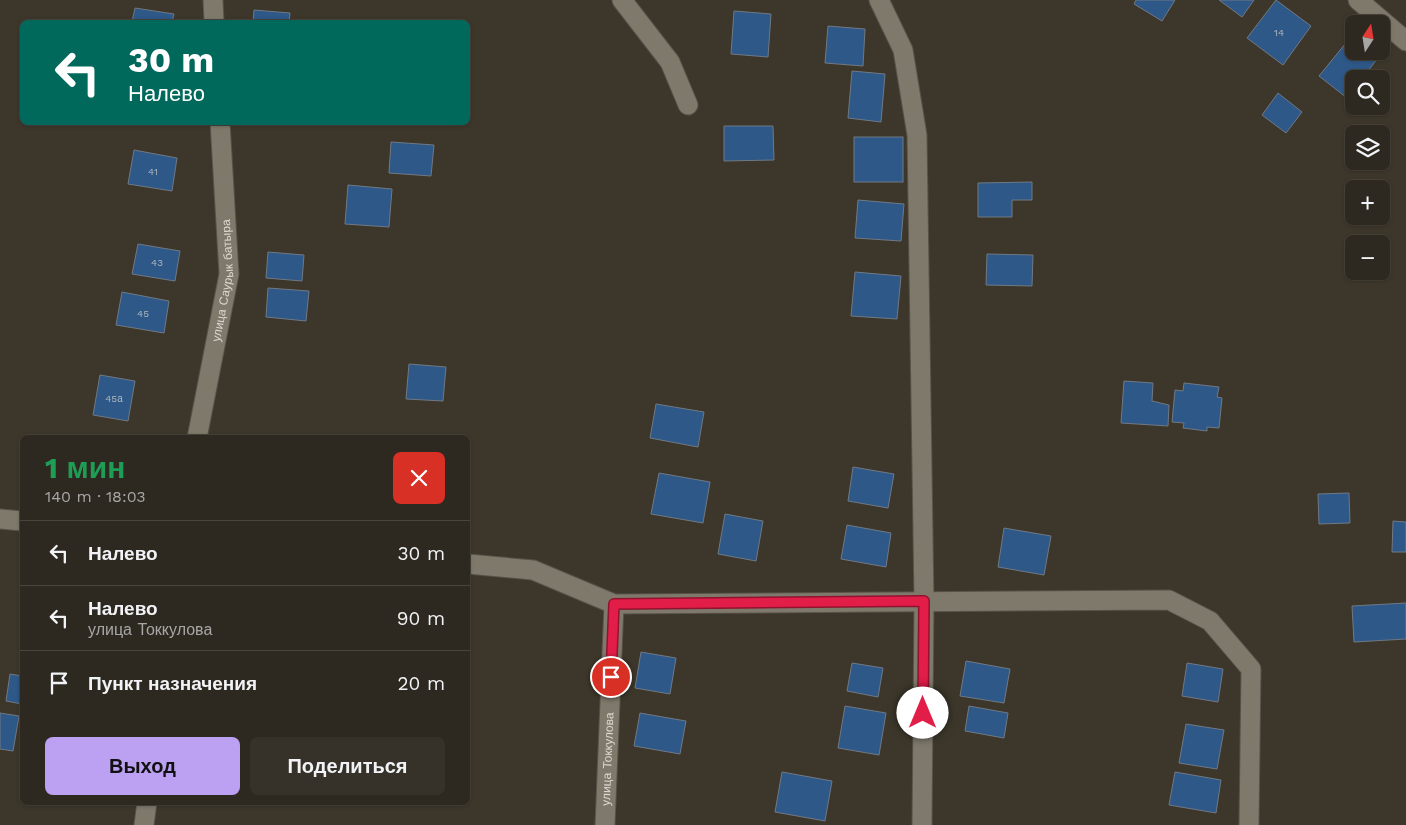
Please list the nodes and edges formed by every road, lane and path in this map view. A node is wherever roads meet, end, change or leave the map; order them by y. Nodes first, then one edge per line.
1 (213, 0) edge
2 (622, 0) edge
3 (878, 0) edge
4 (1358, 0) edge
5 (214, 20) edge
6 (1406, 41) edge
7 (688, 105) dead end
8 (220, 125) edge
9 (198, 435) edge
10 (0, 519) edge
11 (20, 522) edge
12 (470, 564) edge
13 (924, 601) junction
14 (614, 604) junction
15 (147, 805) edge
16 (144, 825) edge
17 (605, 825) edge
18 (922, 825) edge
19 (1249, 825) edge

1 - 5 street
2 - 7 street
3 - 13 street
4 - 6 street
8 - 9 street, улица Саурык батыра
10 - 11 street
12 - 14 street
13 - 14 street
13 - 18 street
13 - 19 street
14 - 17 street, улица Токкулова
15 - 16 street

